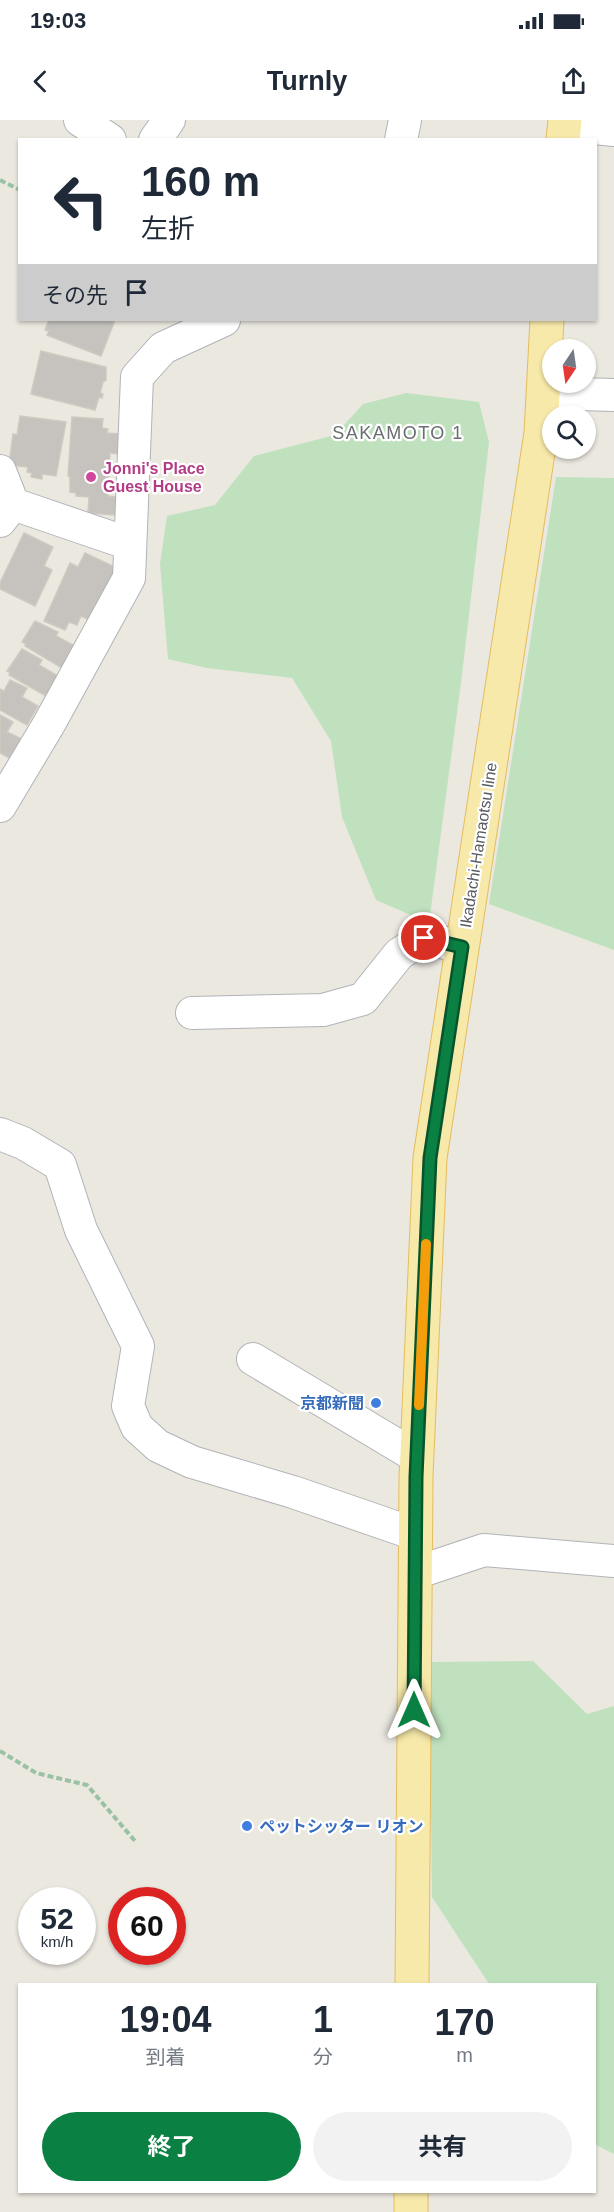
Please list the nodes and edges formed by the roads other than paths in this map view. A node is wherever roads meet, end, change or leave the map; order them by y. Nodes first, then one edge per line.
1 (80, 120) edge
2 (169, 120) edge
3 (405, 120) edge
4 (564, 128) edge
5 (614, 130) edge
6 (107, 138) edge
7 (156, 138) edge
8 (401, 138) edge
9 (222, 321) edge
10 (547, 321) edge
11 (546, 339) edge
12 (543, 393) joint
13 (614, 395) edge
14 (0, 471) edge
15 (7, 513) edge
16 (130, 544) junction
17 (0, 806) edge
18 (462, 947) junction
19 (192, 1013) dead end
20 (0, 1134) edge
21 (253, 1359) dead end
22 (417, 1457) junction
23 (415, 1534) junction
24 (614, 1561) edge
25 (415, 1573) junction
26 (412, 1983) edge
27 (411, 2193) edge
28 (411, 2212) edge

1 - 6 street
2 - 7 street
3 - 8 street
4 - 5 street
9 - 16 street
10 - 11 main road, Ikadachi-Hamaotsu line
12 - 13 street
12 - 18 main road, Ikadachi-Hamaotsu line
14 - 15 street
15 - 16 street
16 - 17 street
18 - 19 street
18 - 22 main road, Ikadachi-Hamaotsu line
20 - 23 street
21 - 22 street
22 - 23 main road, Ikadachi-Hamaotsu line
23 - 25 main road, Ikadachi-Hamaotsu line
24 - 25 street
25 - 26 main road, Ikadachi-Hamaotsu line
27 - 28 main road

